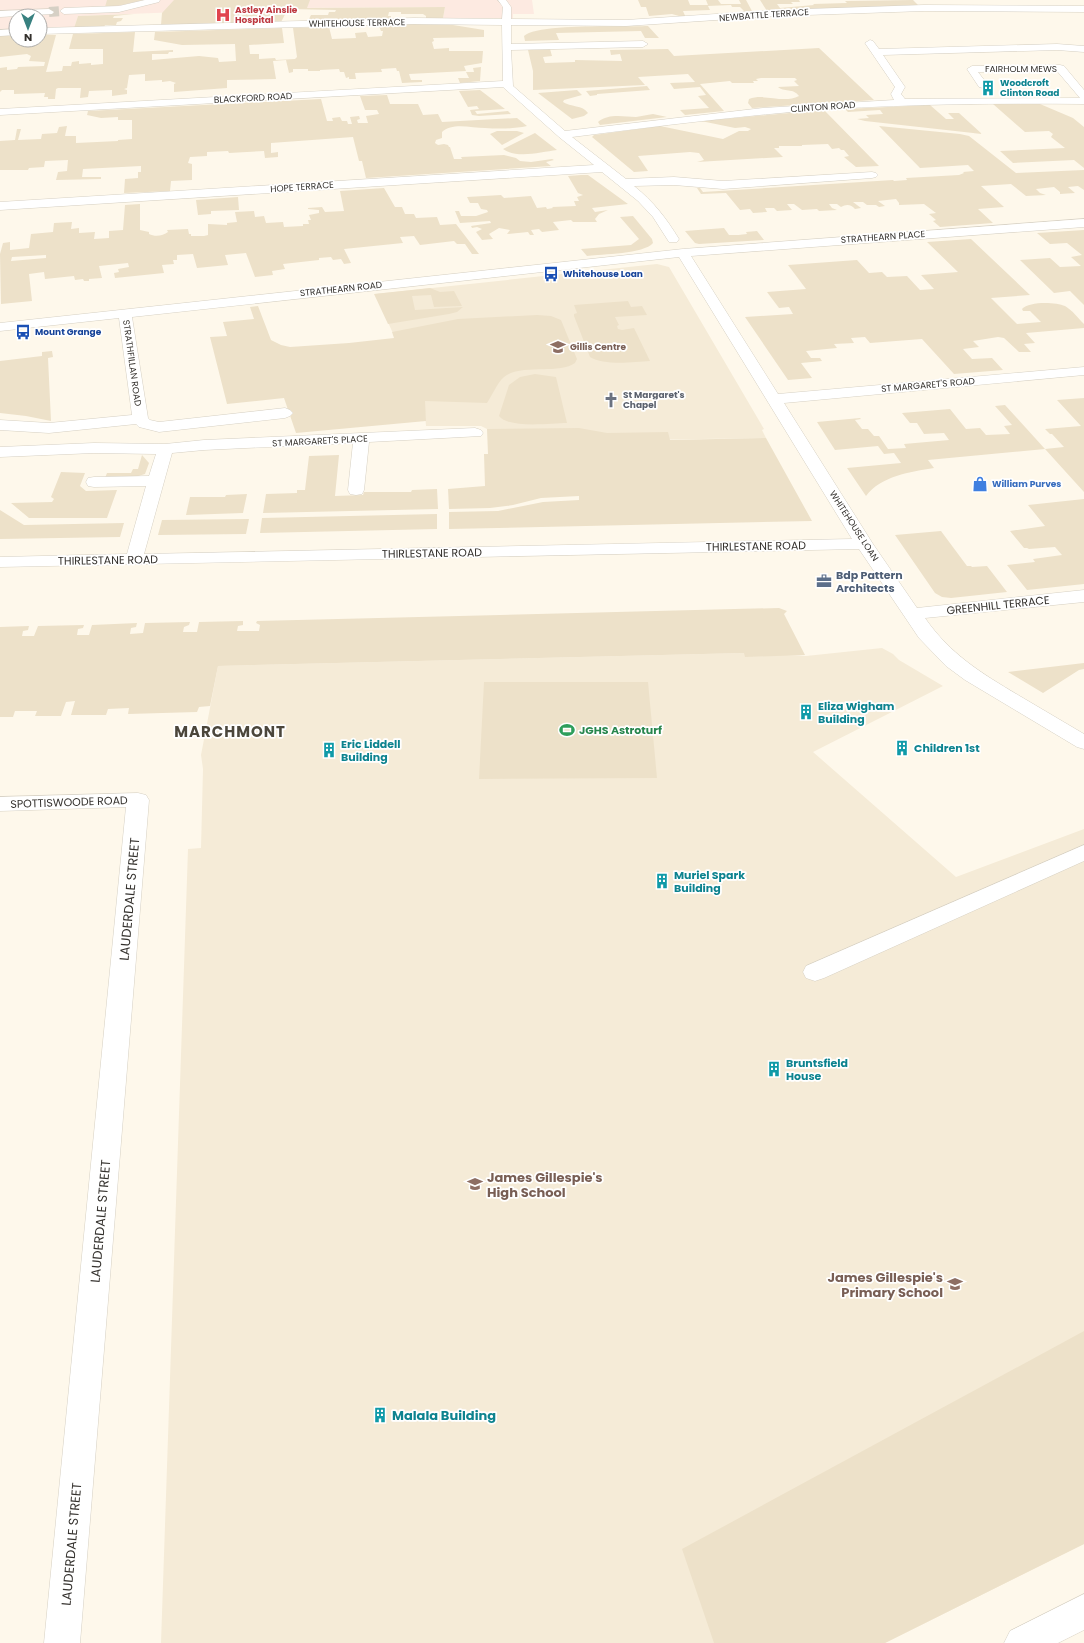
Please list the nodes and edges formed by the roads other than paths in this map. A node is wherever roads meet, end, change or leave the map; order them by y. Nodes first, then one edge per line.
1 (156, 0) edge
2 (502, 0) edge
3 (1012, 0) edge
4 (756, 5) dead end
5 (1020, 8) junction
6 (1084, 9) edge
7 (64, 11) tunnel mouth
8 (49, 12) tunnel mouth
9 (569, 12) dead end
10 (0, 14) edge
11 (762, 14) junction
12 (507, 23) junction
13 (569, 24) junction
14 (48, 32) edge
15 (870, 43) dead end
16 (643, 44) dead end
17 (506, 47) junction
18 (1084, 49) edge
19 (876, 52) junction
20 (1075, 71) dead end
21 (1063, 72) junction
22 (507, 84) junction
23 (983, 85) dead end
24 (1084, 96) edge
25 (1084, 101) edge
26 (901, 102) junction
27 (0, 112) edge
28 (563, 135) junction
29 (604, 168) junction
30 (872, 175) dead end
31 (625, 184) junction
32 (0, 206) edge
33 (1084, 223) edge
34 (678, 246) junction
35 (125, 314) junction
36 (0, 327) edge
37 (1084, 371) edge
38 (773, 399) junction
39 (285, 413) dead end
40 (139, 415) junction
41 (0, 425) edge
42 (475, 433) dead end
43 (361, 439) junction
44 (165, 449) junction
45 (0, 452) edge
46 (156, 481) junction
47 (94, 482) dead end
48 (356, 490) dead end
49 (864, 544) junction
50 (134, 559) junction
51 (0, 562) edge
52 (1084, 596) edge
53 (912, 614) junction
54 (1084, 743) edge
55 (138, 800) joint
56 (0, 804) edge
57 (1084, 852) edge
58 (815, 972) dead end
59 (1084, 1611) edge
60 (62, 1643) edge
61 (1022, 1643) edge

1 - 7 street
2 - 12 street
3 - 5 street
4 - 11 street
5 - 6 street, NEWBATTLE TERRACE
5 - 11 street, NEWBATTLE TERRACE
8 - 10 street
9 - 13 street
11 - 13 street, NEWBATTLE TERRACE
12 - 13 street, NEWBATTLE TERRACE
12 - 14 street, WHITEHOUSE TERRACE
12 - 17 street
15 - 19 street
16 - 17 street
17 - 22 street
18 - 19 street
19 - 26 street
20 - 21 street, FAIRHOLM MEWS
21 - 23 street, FAIRHOLM MEWS
21 - 24 street, FAIRHOLM MEWS
22 - 27 street, BLACKFORD ROAD
22 - 28 street, WHITEHOUSE LOAN
25 - 26 street, CLINTON ROAD
26 - 28 street, CLINTON ROAD
28 - 29 street, WHITEHOUSE LOAN
29 - 31 street, WHITEHOUSE LOAN
29 - 32 street, HOPE TERRACE
30 - 31 street
31 - 34 street, WHITEHOUSE LOAN
33 - 34 street, STRATHEARN PLACE
34 - 35 street, STRATHEARN ROAD
34 - 38 street, WHITEHOUSE LOAN
35 - 36 street, STRATHEARN ROAD
35 - 40 street, STRATHFILLAN ROAD
37 - 38 street, ST MARGARET'S ROAD
38 - 49 street, WHITEHOUSE LOAN
39 - 40 street
40 - 41 street
42 - 43 street, ST MARGARET'S PLACE
43 - 44 street, ST MARGARET'S PLACE
43 - 48 street
44 - 45 street, ST MARGARET'S PLACE
44 - 46 street
46 - 47 street
46 - 50 street
49 - 50 street, THIRLESTANE ROAD
49 - 53 street, WHITEHOUSE LOAN
50 - 51 street, THIRLESTANE ROAD
52 - 53 street, GREENHILL TERRACE
53 - 54 street, WHITEHOUSE LOAN
55 - 56 street, SPOTTISWOODE ROAD
55 - 60 street, LAUDERDALE STREET
57 - 58 street
59 - 61 street

